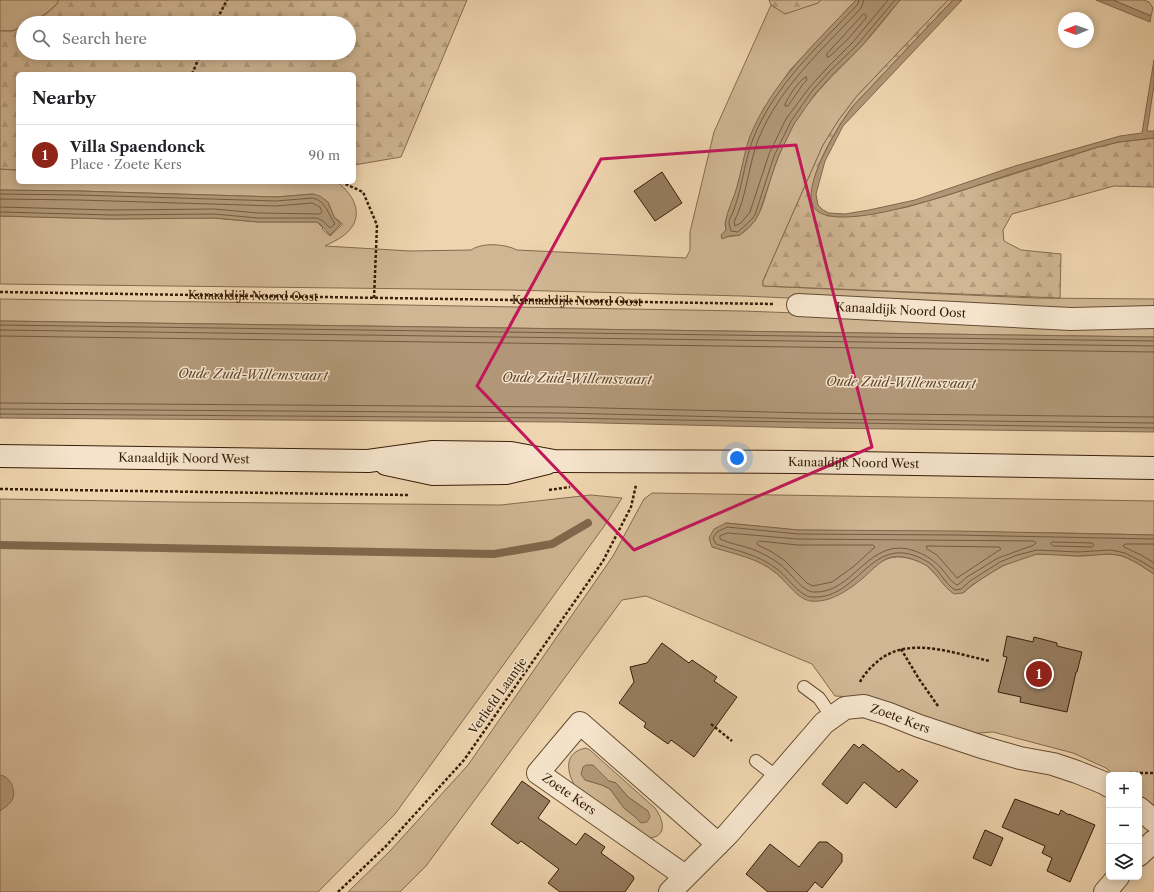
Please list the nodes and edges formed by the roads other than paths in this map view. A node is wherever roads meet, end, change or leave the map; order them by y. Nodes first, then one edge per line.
1 (798, 304) road end
2 (1154, 317) edge
3 (0, 456) edge
4 (1154, 468) edge
5 (804, 687) dead end
6 (832, 717) junction
7 (756, 761) dead end
8 (777, 777) junction
9 (1106, 782) edge
10 (1142, 811) edge
11 (1154, 821) edge
12 (1154, 841) edge
13 (718, 844) junction
14 (1142, 852) edge
15 (686, 876) junction
16 (1115, 880) edge
17 (670, 892) edge
18 (1105, 892) edge

1 - 2 street, Kanaaldijk Noord Oost
3 - 4 street, Kanaaldijk Noord West
5 - 6 lane
6 - 8 street, Zoete Kers
6 - 9 street, Zoete Kers
7 - 8 lane
8 - 13 street, Zoete Kers
10 - 11 street
12 - 14 street
13 - 15 street, Zoete Kers
13 - 15 street, Zoete Kers
15 - 17 street, Zoete Kers
16 - 18 street

